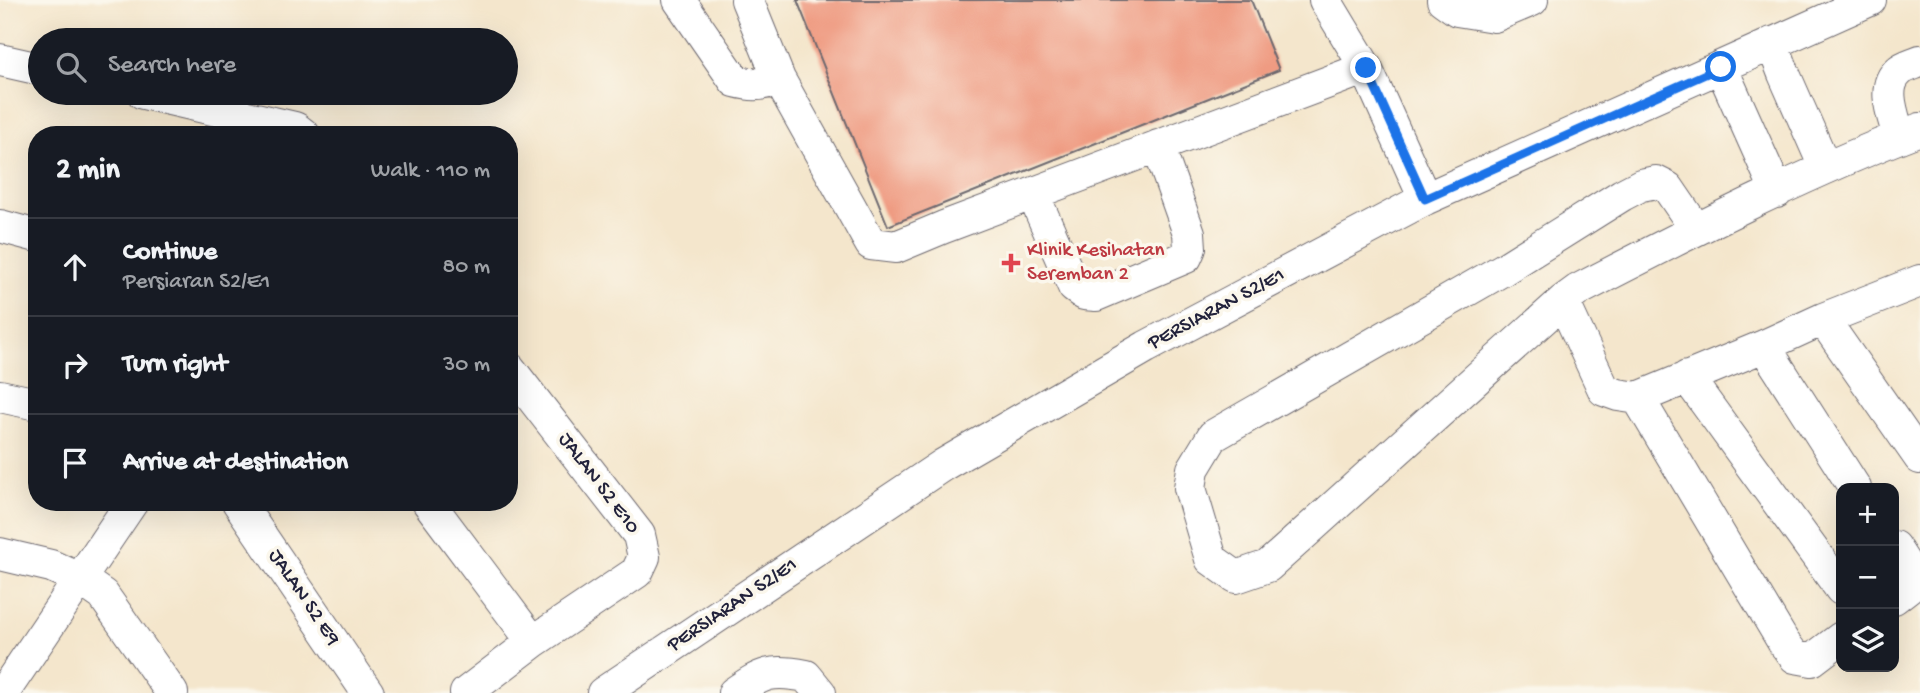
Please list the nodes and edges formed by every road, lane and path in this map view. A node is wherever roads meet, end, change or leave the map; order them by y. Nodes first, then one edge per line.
1 (678, 0) edge
2 (747, 0) edge
3 (1325, 0) edge
4 (1443, 0) edge
5 (1532, 0) edge
6 (1870, 0) edge
7 (1772, 43) junction
8 (0, 60) edge
9 (1920, 61) edge
10 (28, 66) edge
11 (1721, 67) junction
12 (1366, 68) junction
13 (779, 79) junction
14 (195, 105) edge
15 (286, 126) edge
16 (1909, 133) edge
17 (1158, 146) junction
18 (1825, 167) junction
19 (1777, 192) junction
20 (1033, 194) junction
21 (1425, 199) junction
22 (0, 226) edge
23 (1696, 229) junction
24 (28, 234) edge
25 (1920, 281) edge
26 (1563, 301) junction
27 (1823, 319) junction
28 (1764, 346) junction
29 (1687, 377) junction
30 (518, 380) edge
31 (0, 396) edge
32 (1638, 398) junction
33 (28, 402) edge
34 (1920, 458) edge
35 (1853, 483) edge
36 (126, 511) edge
37 (244, 511) edge
38 (435, 511) edge
39 (0, 554) edge
40 (1899, 559) edge
41 (80, 579) junction
42 (1836, 582) edge
43 (1910, 586) edge
44 (533, 642) junction
45 (1836, 642) edge
46 (3, 693) edge
47 (172, 693) edge
48 (368, 693) edge
49 (466, 693) edge
50 (603, 693) edge
51 (734, 693) edge
52 (820, 693) edge

1 - 13 street
2 - 13 street
3 - 12 street
4 - 5 street
6 - 7 street, PERSIARAN S2/E1
7 - 11 street, PERSIARAN S2/E1
7 - 18 street
8 - 10 street
9 - 16 street
11 - 19 street
11 - 21 street, PERSIARAN S2/E1
12 - 17 street
12 - 21 street
13 - 20 street
14 - 15 street
16 - 18 street
17 - 20 street
17 - 20 street
18 - 19 street
19 - 23 street
21 - 50 street, PERSIARAN S2/E1
22 - 24 street
23 - 26 street
23 - 26 street
25 - 27 street
26 - 32 street
27 - 28 street
27 - 34 street
28 - 29 street
28 - 35 street
29 - 32 street
29 - 42 street
30 - 44 street, JALAN S2 E10
31 - 33 street
32 - 45 street
36 - 41 street
37 - 48 street, JALAN S2 E9
38 - 44 street
39 - 41 street
40 - 43 street
41 - 46 street
41 - 47 street
44 - 49 street, JALAN S2 E10
51 - 52 street

